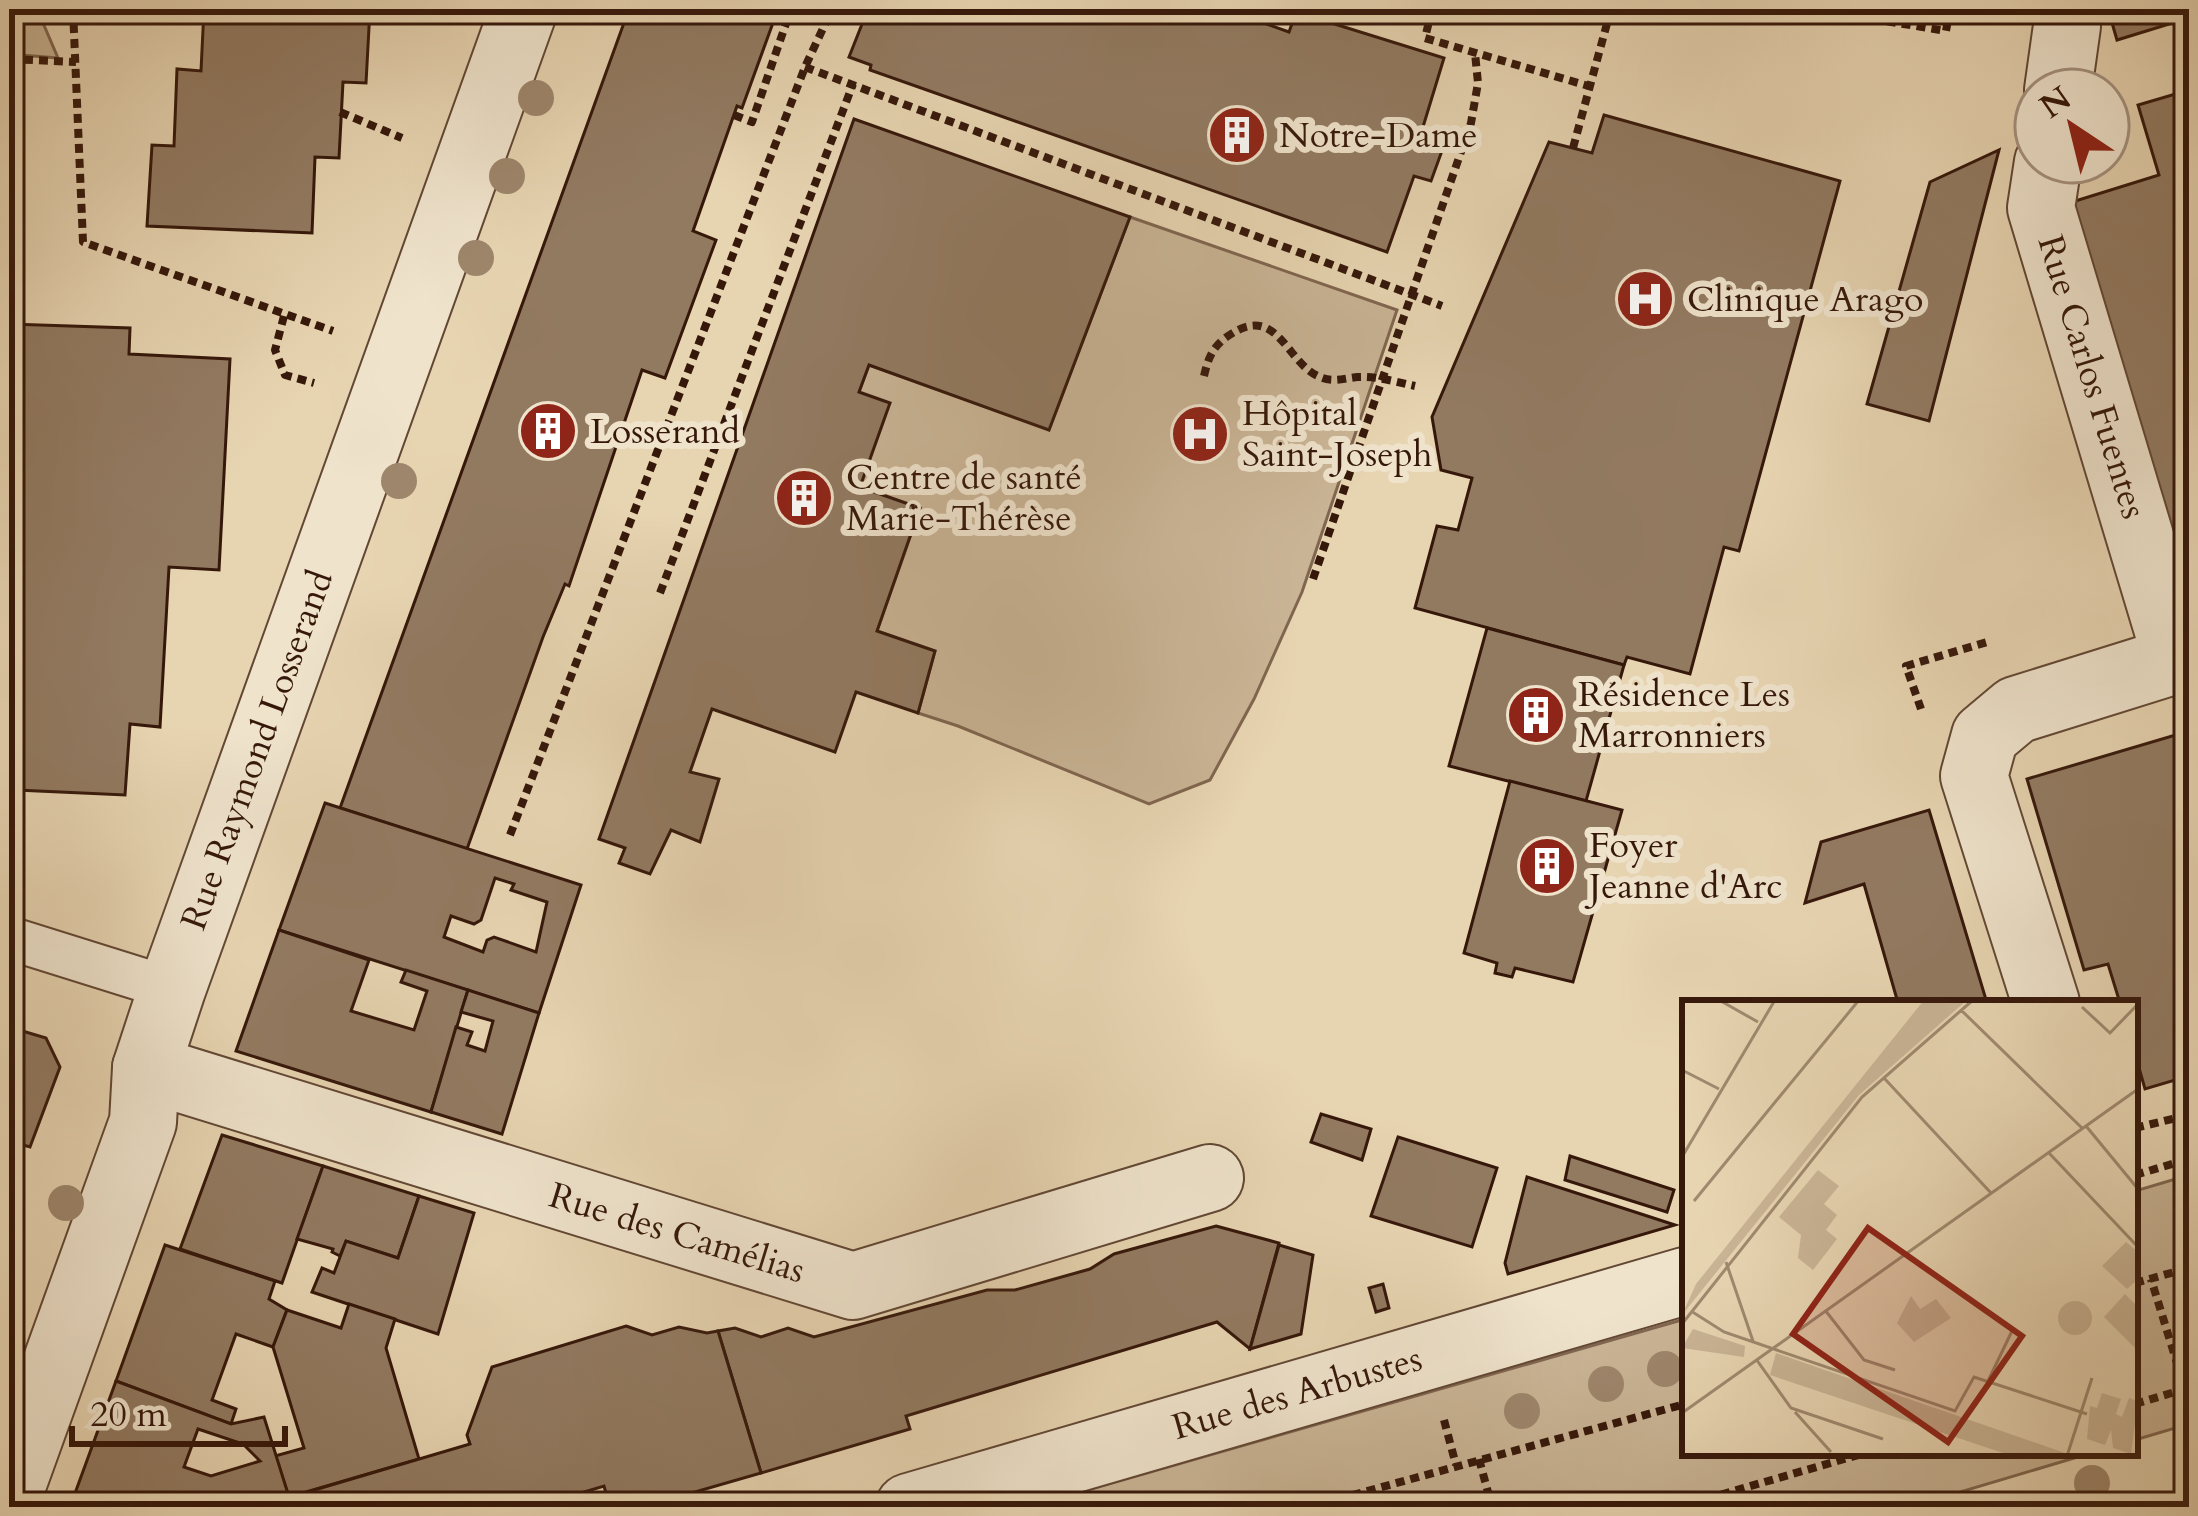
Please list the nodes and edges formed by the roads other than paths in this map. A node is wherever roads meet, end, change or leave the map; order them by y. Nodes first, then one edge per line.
1 (524, 9) edge
2 (2067, 26) dead end
3 (2061, 66) edge
4 (2044, 186) edge
5 (2183, 658) edge
6 (9, 938) edge
7 (172, 989) junction
8 (2045, 1000) edge
9 (146, 1068) junction
10 (1210, 1178) dead end
11 (1682, 1282) edge
12 (9, 1495) edge
13 (909, 1507) edge

1 - 7 street, Rue Raymond Losserand
2 - 3 street
4 - 5 street, Rue Carlos Fuentes
5 - 8 street
6 - 7 lane
7 - 9 street, Rue Raymond Losserand
9 - 10 street, Rue des Camélias
9 - 12 street, Rue Raymond Losserand
11 - 13 street, Rue des Arbustes

